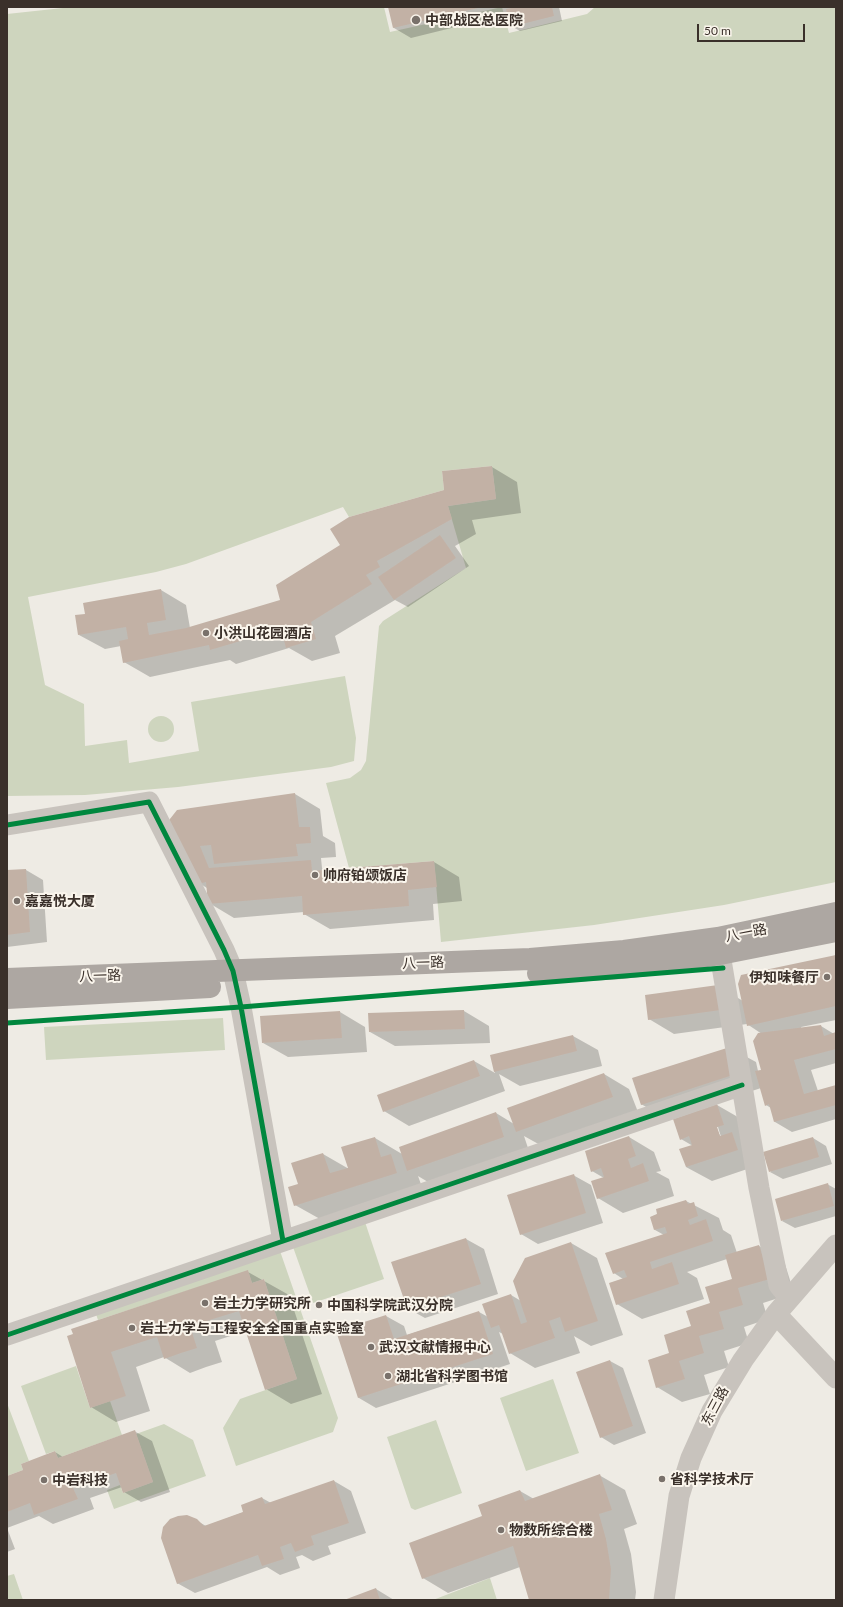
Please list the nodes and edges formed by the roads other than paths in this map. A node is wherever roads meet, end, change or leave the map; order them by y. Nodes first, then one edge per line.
1 (7, 825) edge
2 (836, 913) edge
3 (836, 931) edge
4 (720, 954) junction
5 (235, 978) junction
6 (7, 979) edge
7 (7, 998) edge
8 (742, 1084) junction
9 (283, 1241) junction
10 (836, 1245) edge
11 (789, 1297) junction
12 (776, 1314) junction
13 (7, 1335) edge
14 (836, 1378) edge
15 (664, 1600) edge

1 - 5 street
2 - 5 main road, 八一路
3 - 4 main road, 八一路
4 - 5 main road, 八一路
4 - 8 street
5 - 6 main road, 八一路
5 - 7 main road, 八一路
5 - 9 street
8 - 9 street
8 - 11 street
9 - 13 street
10 - 11 street, 东三路
11 - 12 street, 东三路
12 - 14 street
12 - 15 street, 东三路

